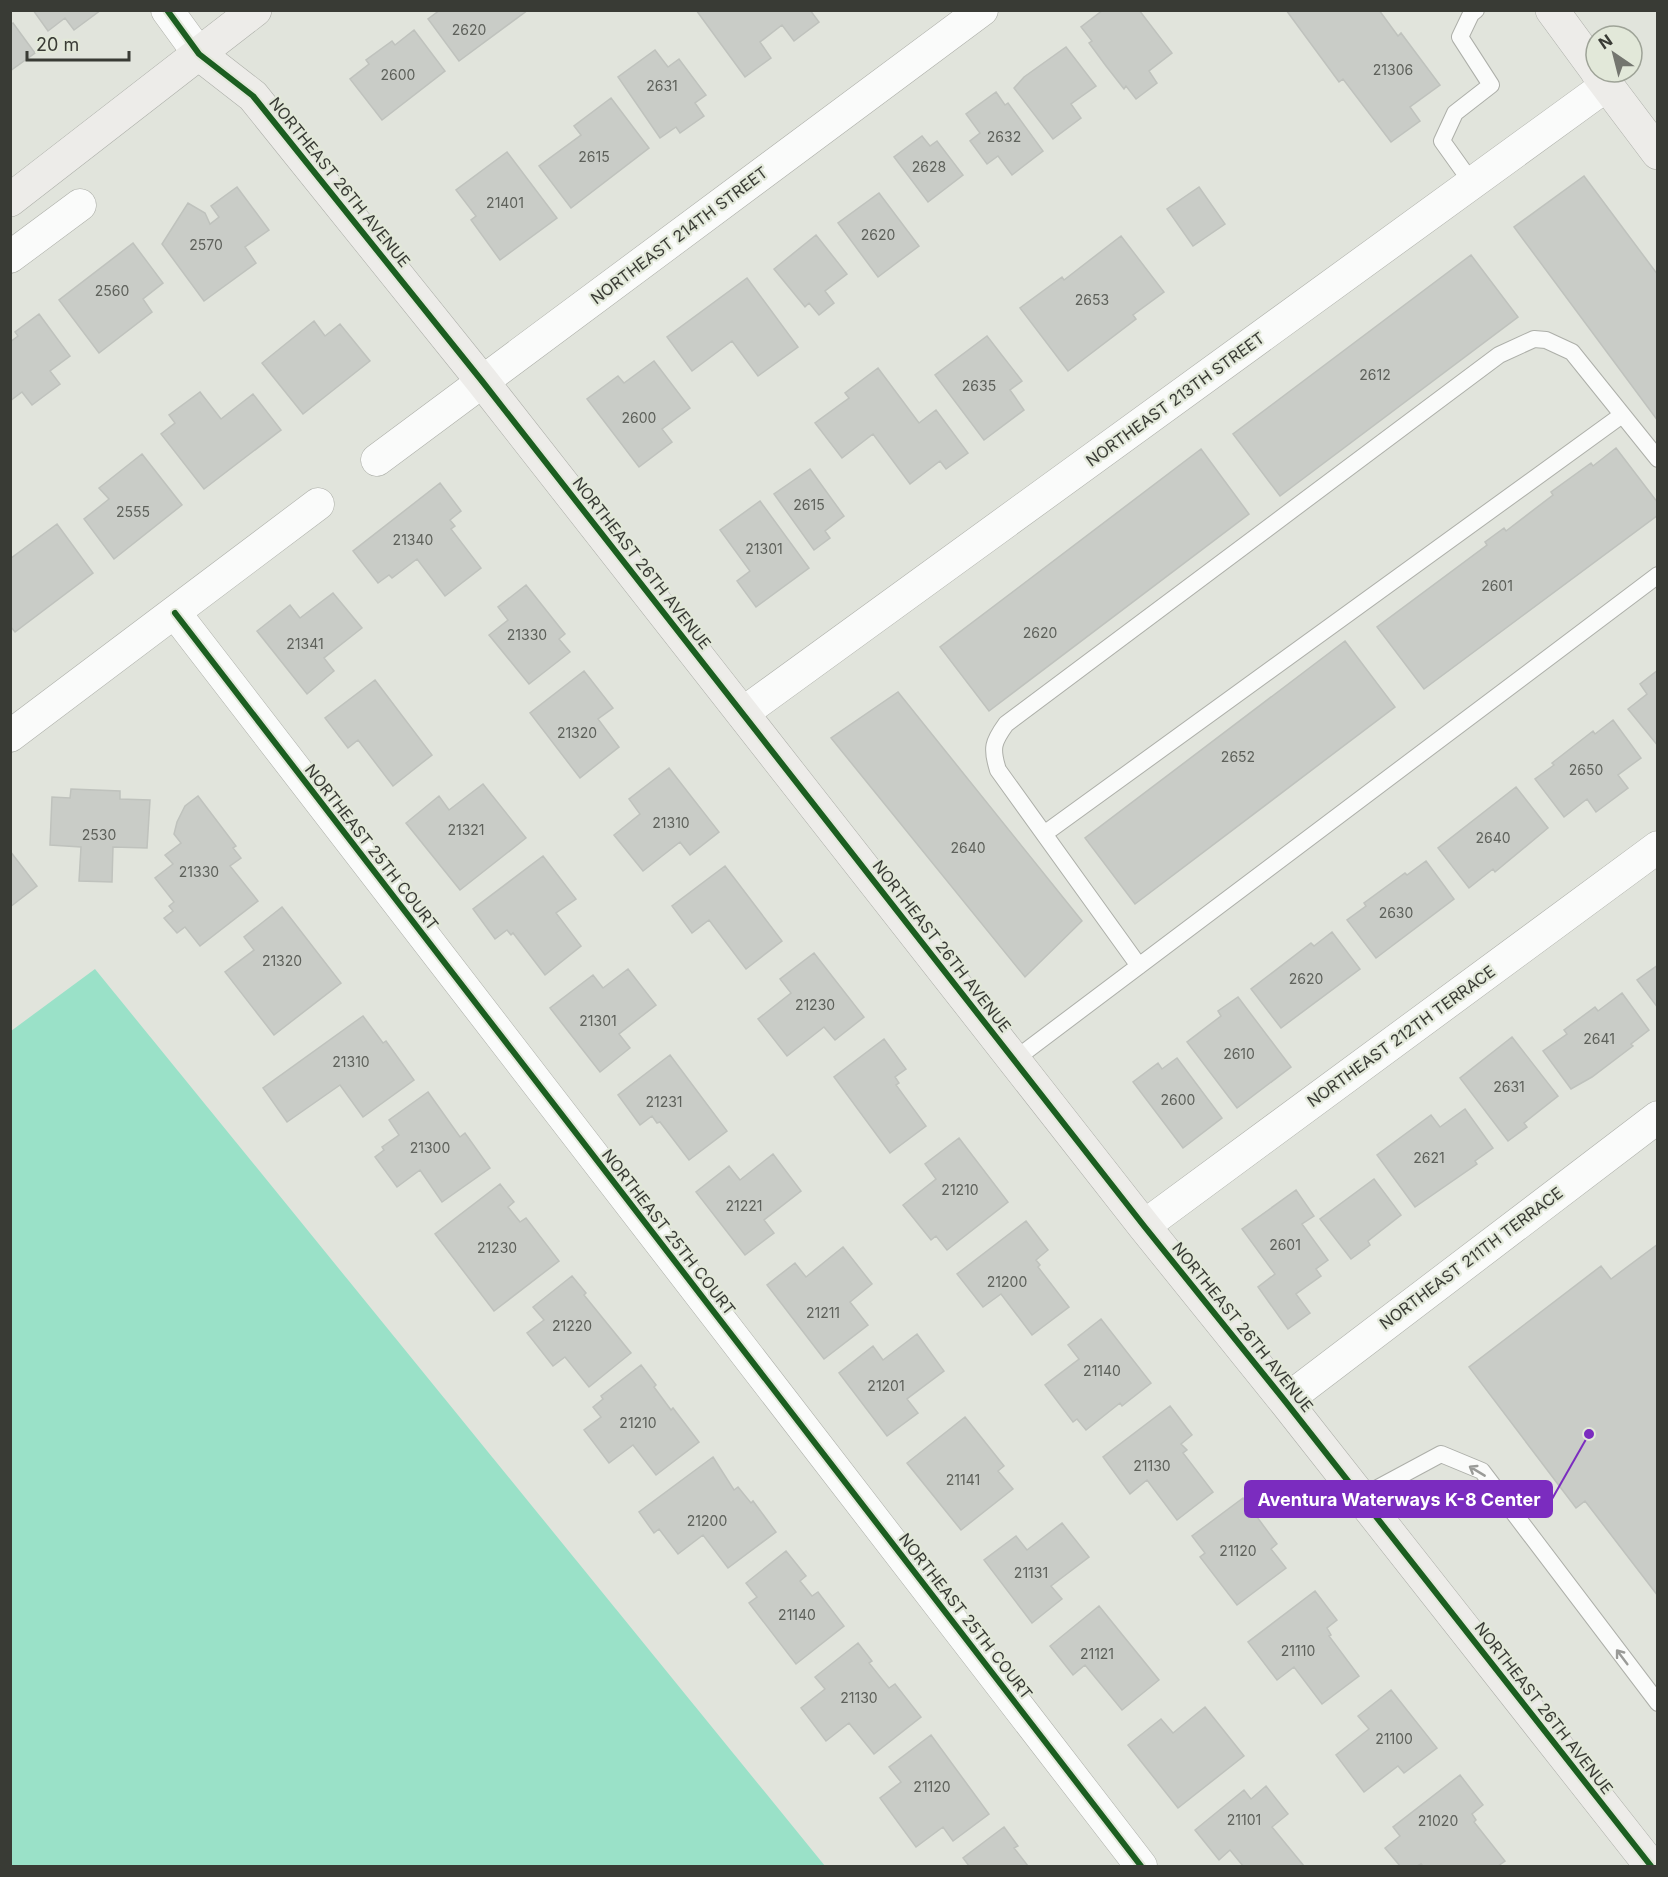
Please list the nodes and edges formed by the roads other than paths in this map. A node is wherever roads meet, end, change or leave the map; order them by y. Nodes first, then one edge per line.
1 (167, 10) edge
2 (255, 10) edge
3 (982, 10) edge
4 (1476, 10) edge
5 (1552, 10) edge
6 (199, 54) junction
7 (1584, 54) edge
8 (1590, 84) edge
9 (1606, 84) edge
10 (1658, 153) edge
11 (1472, 183) junction
12 (10, 200) edge
13 (80, 205) dead end
14 (10, 257) edge
15 (482, 381) junction
16 (1622, 415) junction
17 (1658, 459) edge
18 (377, 460) dead end
19 (318, 504) dead end
20 (1658, 575) edge
21 (175, 613) junction
22 (744, 713) junction
23 (10, 736) edge
24 (1044, 834) junction
25 (1658, 847) edge
26 (1139, 966) junction
27 (1014, 1060) junction
28 (1658, 1117) edge
29 (1144, 1226) junction
30 (1285, 1401) junction
31 (1361, 1497) junction
32 (1658, 1703) edge
33 (1141, 1866) edge
34 (1651, 1866) edge

1 - 6 street
2 - 6 street
3 - 15 street, NORTHEAST 214TH STREET
4 - 11 lane
5 - 7 street
6 - 12 street
6 - 15 street, NORTHEAST 26TH AVENUE
8 - 11 street, NORTHEAST 213TH STREET
9 - 10 street
11 - 22 street, NORTHEAST 213TH STREET
13 - 14 street
15 - 18 street, NORTHEAST 214TH STREET
15 - 22 street, NORTHEAST 26TH AVENUE
16 - 17 lane
16 - 24 lane
16 - 24 lane
19 - 21 street
20 - 26 lane
21 - 23 street
21 - 33 street, NORTHEAST 25TH COURT
22 - 27 street, NORTHEAST 26TH AVENUE
24 - 26 lane
25 - 29 street, NORTHEAST 212TH TERRACE
26 - 27 lane
27 - 29 street, NORTHEAST 26TH AVENUE
28 - 30 street, NORTHEAST 211TH TERRACE
29 - 30 street, NORTHEAST 26TH AVENUE
30 - 31 street, NORTHEAST 26TH AVENUE
32 -> 31 lane
31 - 34 street, NORTHEAST 26TH AVENUE

